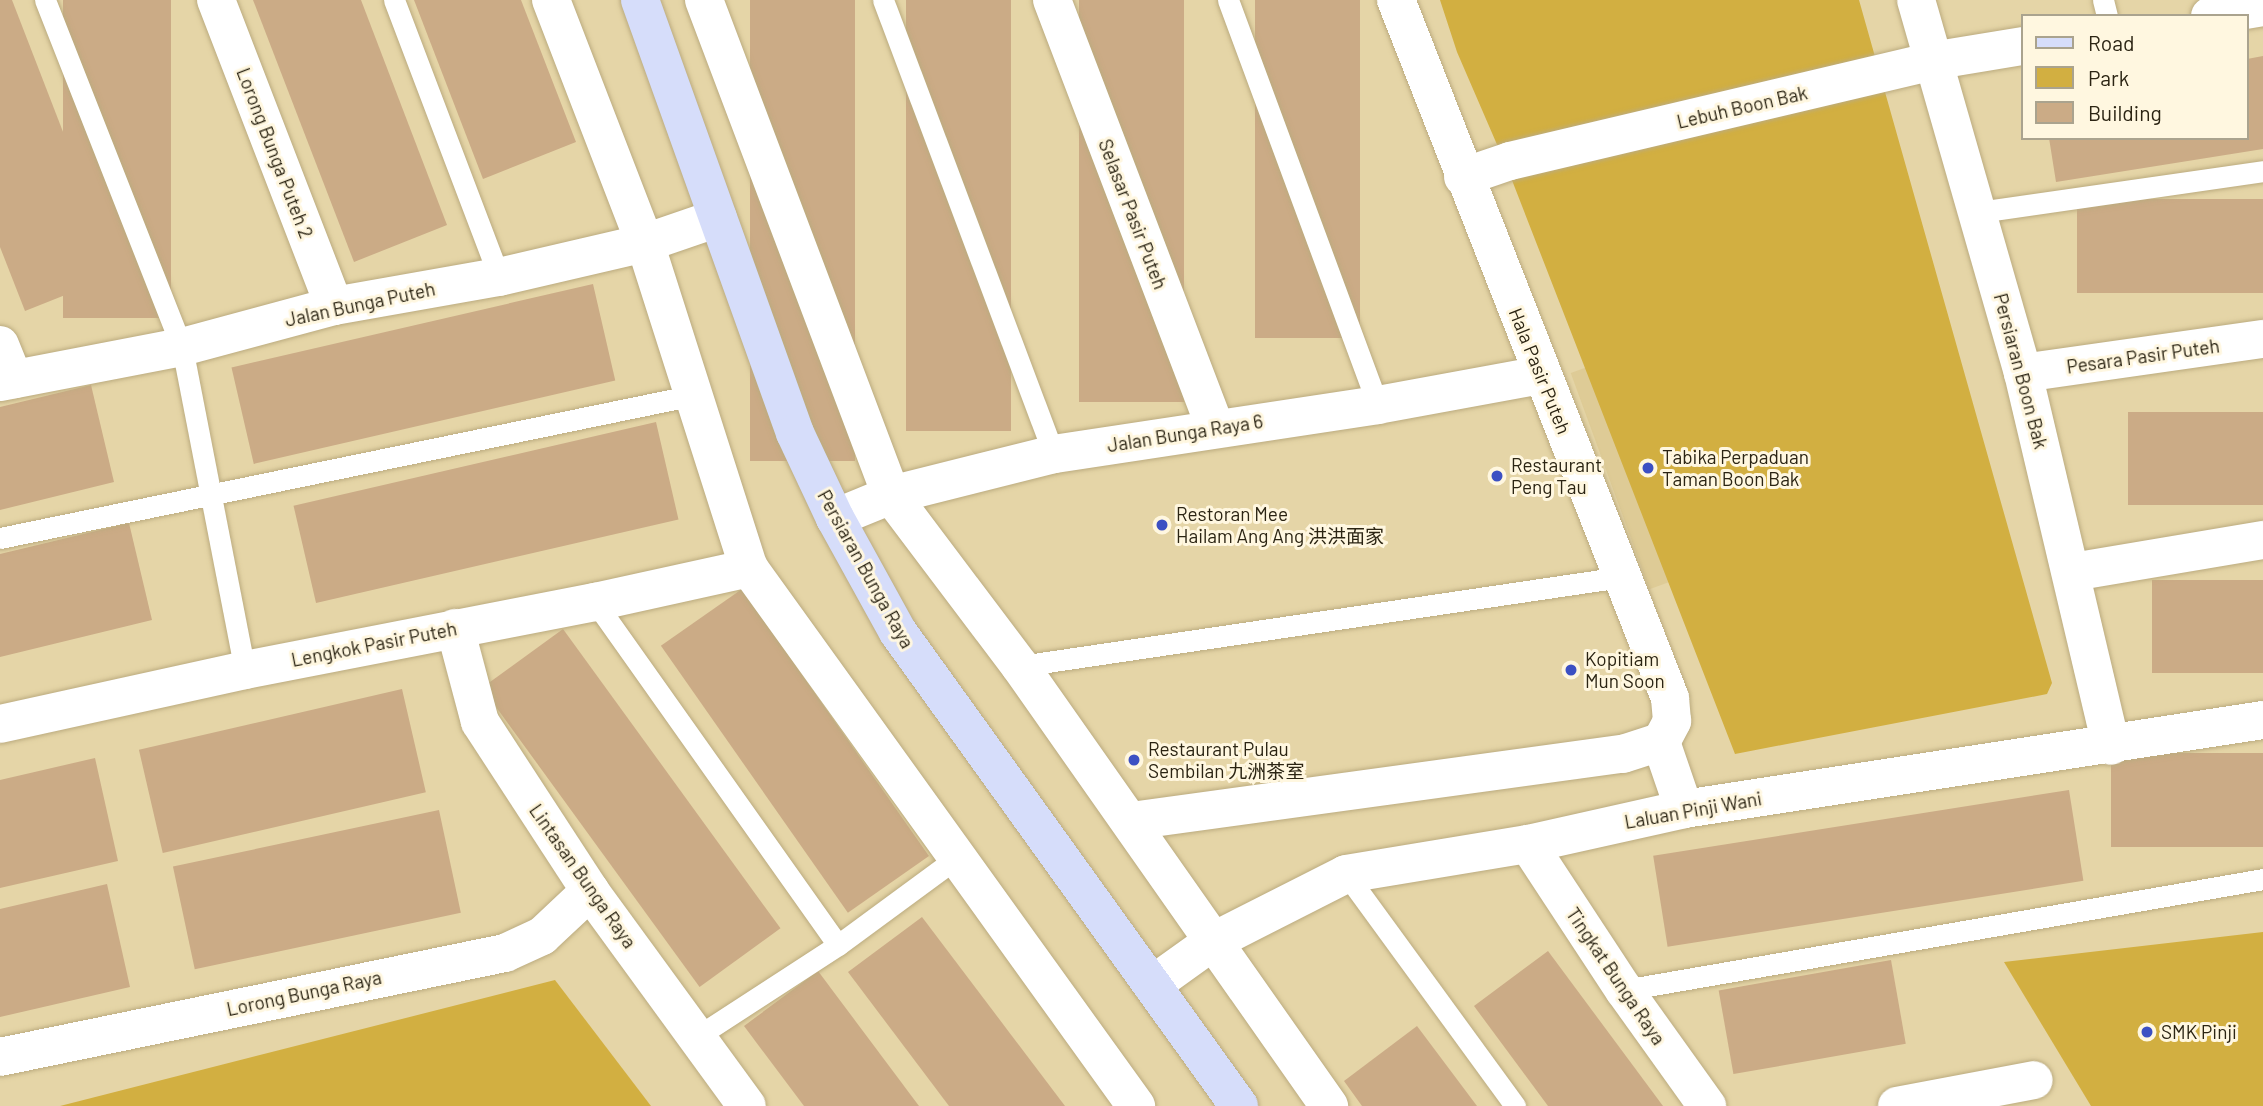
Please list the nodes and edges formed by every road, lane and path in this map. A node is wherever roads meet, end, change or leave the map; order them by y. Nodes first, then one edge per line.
1 (45, 0) edge
2 (215, 0) edge
3 (394, 0) edge
4 (551, 0) edge
5 (640, 0) edge
6 (705, 0) edge
7 (883, 0) edge
8 (1052, 0) edge
9 (1228, 0) edge
10 (1396, 0) edge
11 (1916, 0) edge
12 (2261, 5) edge
13 (2219, 14) edge
14 (2022, 46) edge
15 (1932, 61) junction
16 (2263, 171) edge
17 (1463, 177) junction
18 (1979, 212) junction
19 (718, 218) junction
20 (645, 243) junction
21 (499, 276) junction
22 (334, 306) junction
23 (2263, 340) edge
24 (182, 347) junction
25 (5, 368) edge
26 (2023, 373) junction
27 (1542, 375) junction
28 (694, 395) junction
29 (1378, 405) junction
30 (1215, 427) junction
31 (1054, 454) junction
32 (210, 492) junction
33 (891, 495) junction
34 (835, 518) junction
35 (0, 538) edge
36 (2263, 540) edge
37 (749, 568) junction
38 (2072, 572) junction
39 (1621, 577) junction
40 (596, 602) junction
41 (455, 628) junction
42 (1020, 666) junction
43 (245, 670) junction
44 (2263, 720) edge
45 (0, 724) edge
46 (1661, 742) junction
47 (2111, 746) junction
48 (1684, 809) junction
49 (1131, 821) junction
50 (1528, 844) junction
51 (958, 857) junction
52 (1346, 874) junction
53 (2263, 879) edge
54 (590, 891) junction
55 (1212, 942) junction
56 (838, 945) junction
57 (1152, 985) junction
58 (1624, 990) junction
59 (698, 1036) junction
60 (0, 1057) edge
61 (2034, 1080) dead end
62 (747, 1106) edge
63 (1136, 1106) edge
64 (1239, 1106) edge
65 (1329, 1106) edge
66 (1515, 1106) edge
67 (1707, 1106) edge
68 (1897, 1106) edge

1 - 24 lane
2 - 22 street, Lorong Bunga Puteh 2
3 - 21 lane
4 - 20 street
5 - 19 street, Persiaran Bunga Raya
6 - 33 street
7 - 31 lane
8 - 30 street, Selasar Pasir Puteh
9 - 29 lane
10 - 17 street, Hala Pasir Puteh
11 - 15 street, Persiaran Boon Bak
12 - 13 street
14 - 15 street, Lebuh Boon Bak
15 - 17 street, Lebuh Boon Bak
15 - 18 street, Persiaran Boon Bak
16 - 18 lane
17 - 27 street, Hala Pasir Puteh
18 - 26 street, Persiaran Boon Bak
19 - 20 street, Jalan Bunga Puteh
19 - 34 street, Persiaran Bunga Raya
20 - 21 street, Jalan Bunga Puteh
20 - 28 street
21 - 22 street, Jalan Bunga Puteh
22 - 24 street, Jalan Bunga Puteh
23 - 26 street, Pesara Pasir Puteh
24 - 25 street, Jalan Bunga Puteh
24 - 32 lane
26 - 38 street, Persiaran Boon Bak
27 - 29 street, Jalan Bunga Raya 6
27 - 39 street, Hala Pasir Puteh
28 - 32 lane
28 - 37 street
29 - 30 street, Jalan Bunga Raya 6
30 - 31 street, Jalan Bunga Raya 6
31 - 33 street, Jalan Bunga Raya 6
32 - 35 lane
32 - 43 lane
33 - 34 street, Jalan Bunga Raya 6
33 - 42 street
34 - 57 street, Persiaran Bunga Raya
36 - 38 street
37 - 40 street, Lengkok Pasir Puteh
37 - 51 street
38 - 47 street, Persiaran Boon Bak
39 - 42 lane
39 - 46 street, Hala Pasir Puteh
40 - 41 street, Lengkok Pasir Puteh
40 - 56 lane
41 - 43 street, Lengkok Pasir Puteh
41 - 54 street, Lintasan Bunga Raya
42 - 49 street
43 - 45 street, Lengkok Pasir Puteh
44 - 47 street, Laluan Pinji Wani
46 - 48 street
46 - 49 street
47 - 48 street, Laluan Pinji Wani
48 - 50 street, Laluan Pinji Wani
49 - 55 street
50 - 52 street, Laluan Pinji Wani
50 - 58 street, Tingkat Bunga Raya
51 - 56 lane
51 - 63 street
52 - 55 street, Laluan Pinji Wani
52 - 66 lane
53 - 58 lane
54 - 59 street, Lintasan Bunga Raya
54 - 60 street, Lorong Bunga Raya
55 - 57 street, Laluan Pinji Wani
55 - 65 street
56 - 59 lane
57 - 64 street, Persiaran Bunga Raya
58 - 67 street, Tingkat Bunga Raya
59 - 62 street, Lintasan Bunga Raya
61 - 68 street

